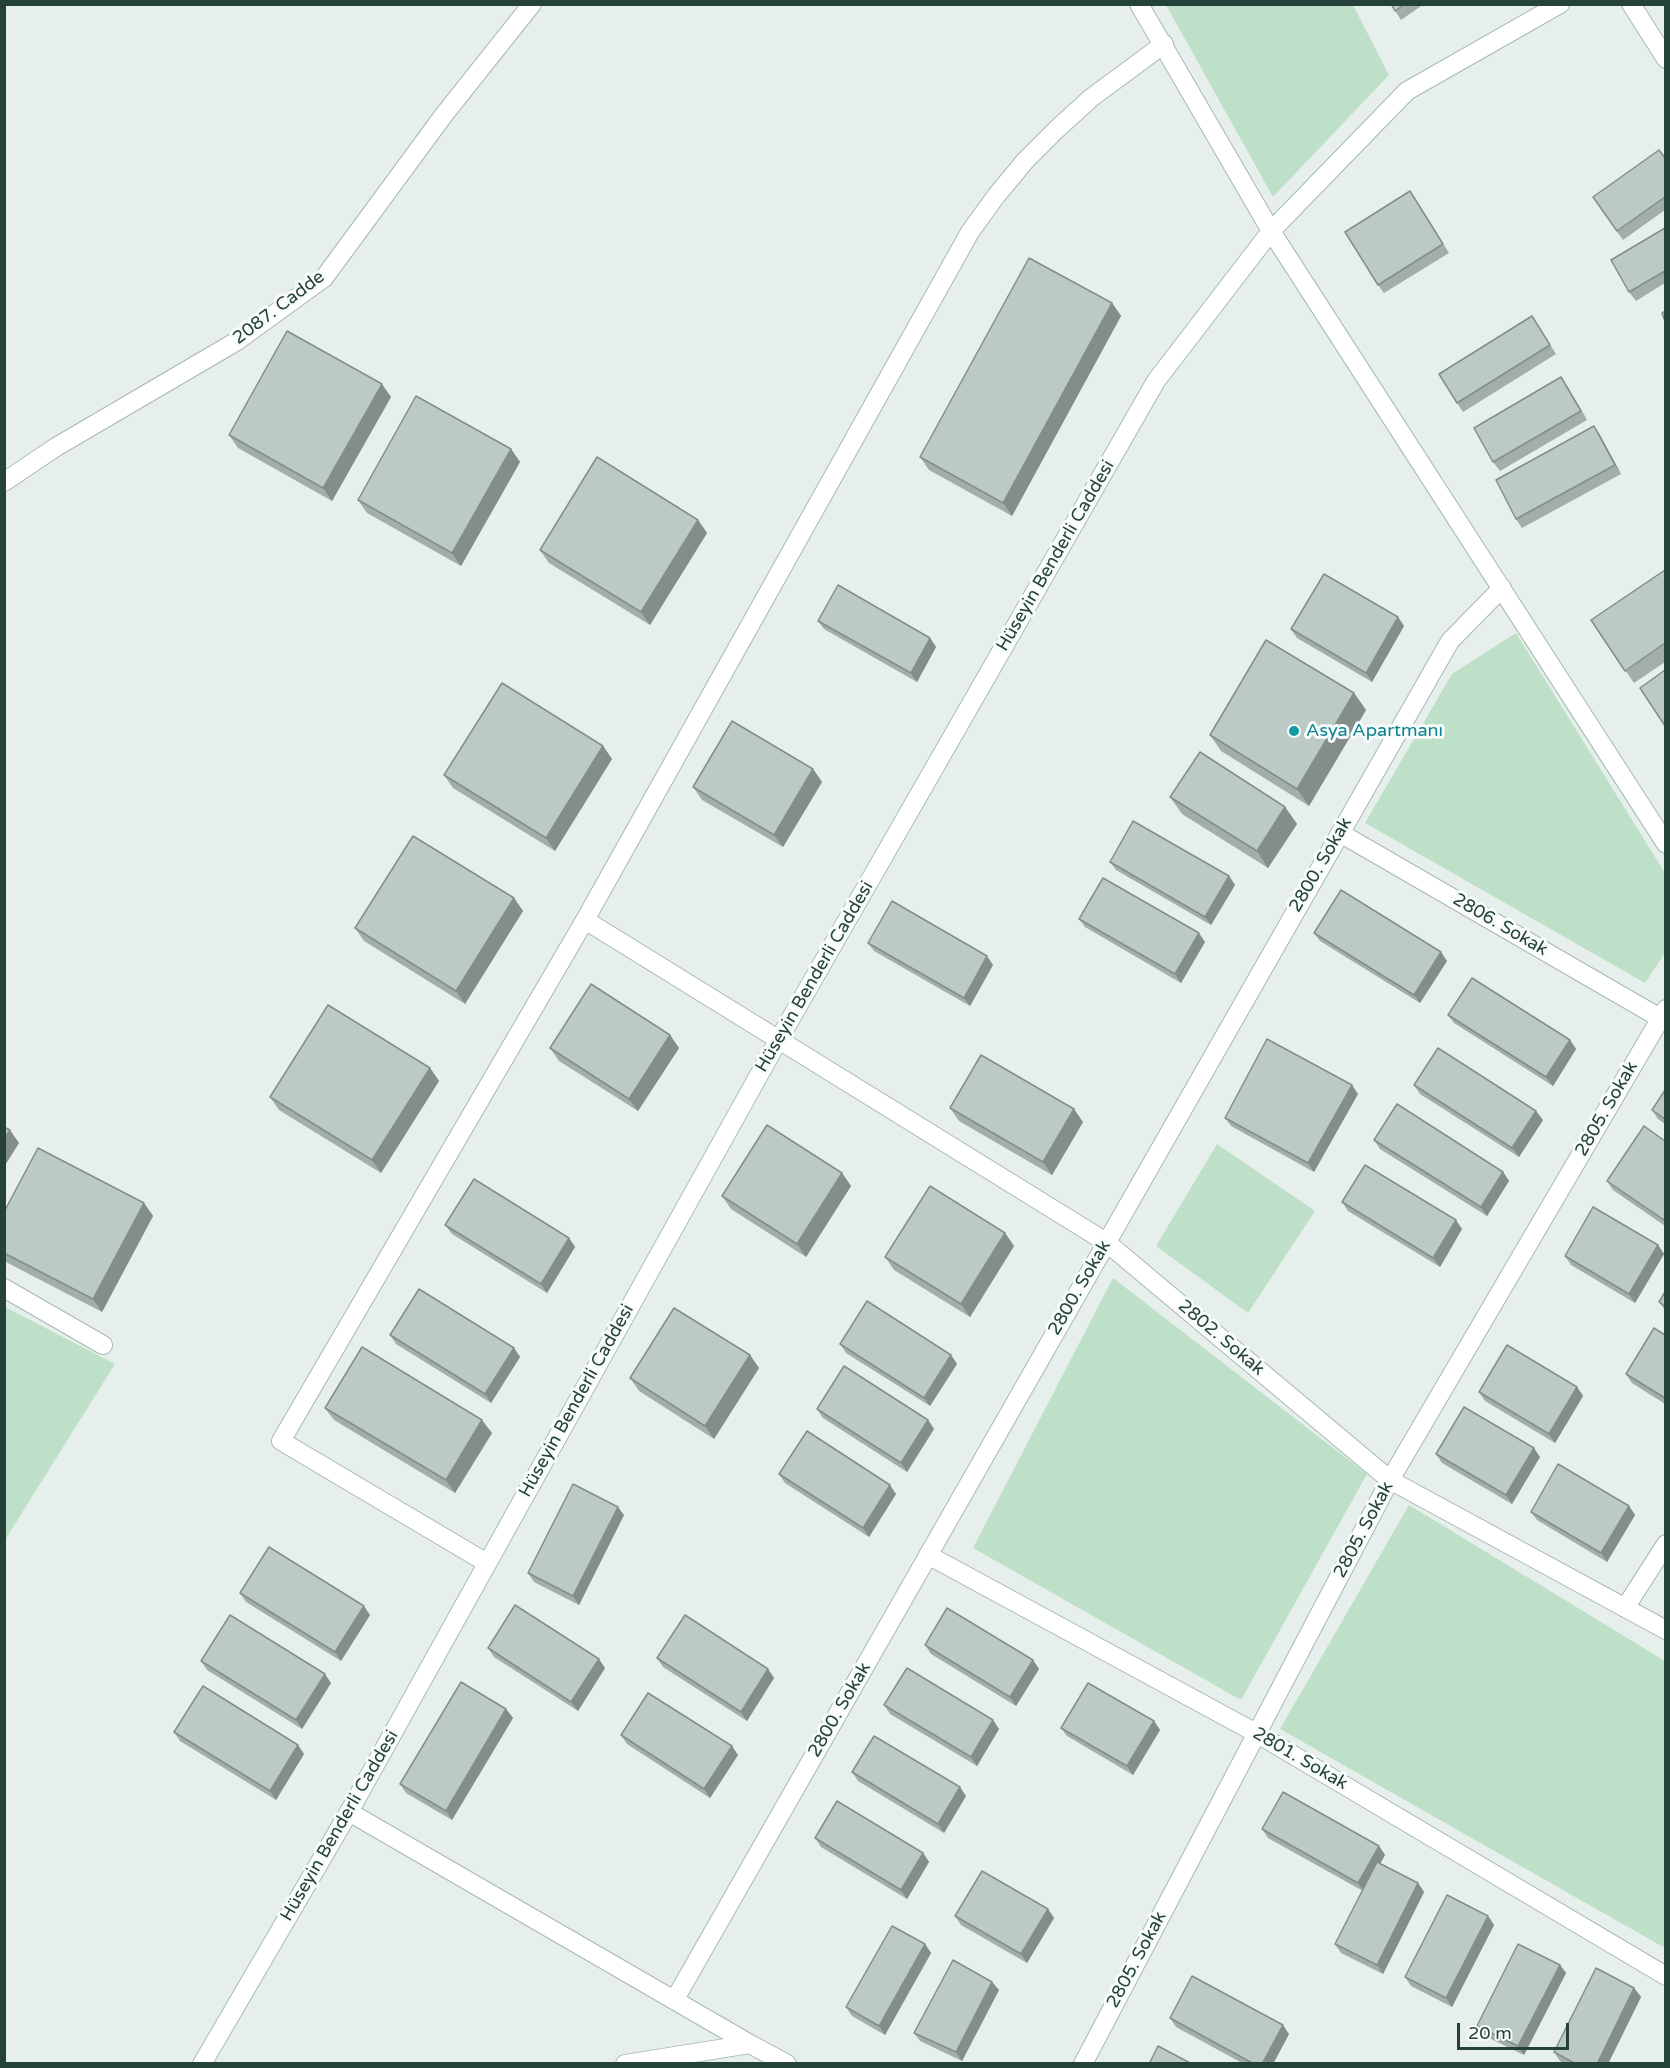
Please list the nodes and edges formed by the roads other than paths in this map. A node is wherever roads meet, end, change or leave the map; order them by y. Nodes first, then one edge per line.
1 (532, 4) edge
2 (1140, 4) edge
3 (1560, 4) edge
4 (1631, 4) edge
5 (1164, 44) junction
6 (1665, 59) edge
7 (1271, 231) junction
8 (4, 483) edge
9 (1502, 588) junction
10 (1340, 833) junction
11 (1665, 844) edge
12 (585, 920) junction
13 (1663, 1013) edge
14 (779, 1039) junction
15 (1106, 1242) junction
16 (4, 1288) edge
17 (103, 1345) dead end
18 (1390, 1480) junction
19 (1665, 1544) edge
20 (928, 1555) junction
21 (487, 1563) junction
22 (1625, 1608) junction
23 (1665, 1630) edge
24 (1257, 1733) junction
25 (349, 1812) junction
26 (1665, 1976) edge
27 (675, 1999) junction
28 (750, 2044) junction
29 (202, 2064) edge
30 (625, 2064) edge
31 (787, 2064) edge
32 (1083, 2064) edge

1 - 8 street, 2087. Cadde
2 - 5 street
3 - 7 street, Hüseyin Benderli Caddesi
4 - 6 street
5 - 7 street
5 - 12 street
7 - 9 street
7 - 14 street, Hüseyin Benderli Caddesi
9 - 10 street, 2800. Sokak
9 - 11 street
10 - 13 street, 2806. Sokak
10 - 15 street, 2800. Sokak
12 - 14 street, 2802. Sokak
12 - 21 street
13 - 18 street, 2805. Sokak
14 - 15 street, 2802. Sokak
14 - 21 street, Hüseyin Benderli Caddesi
15 - 18 street, 2802. Sokak
15 - 20 street, 2800. Sokak
16 - 17 street
18 - 22 street, 2802. Sokak
18 - 24 street, 2805. Sokak
19 - 22 street
20 - 24 street, 2801. Sokak
20 - 27 street, 2800. Sokak
21 - 25 street, Hüseyin Benderli Caddesi
22 - 23 street, 2802. Sokak
24 - 26 street, 2801. Sokak
24 - 32 street, 2805. Sokak
25 - 27 street
25 - 29 street, Hüseyin Benderli Caddesi
27 - 28 street
28 - 30 street
28 - 31 street

